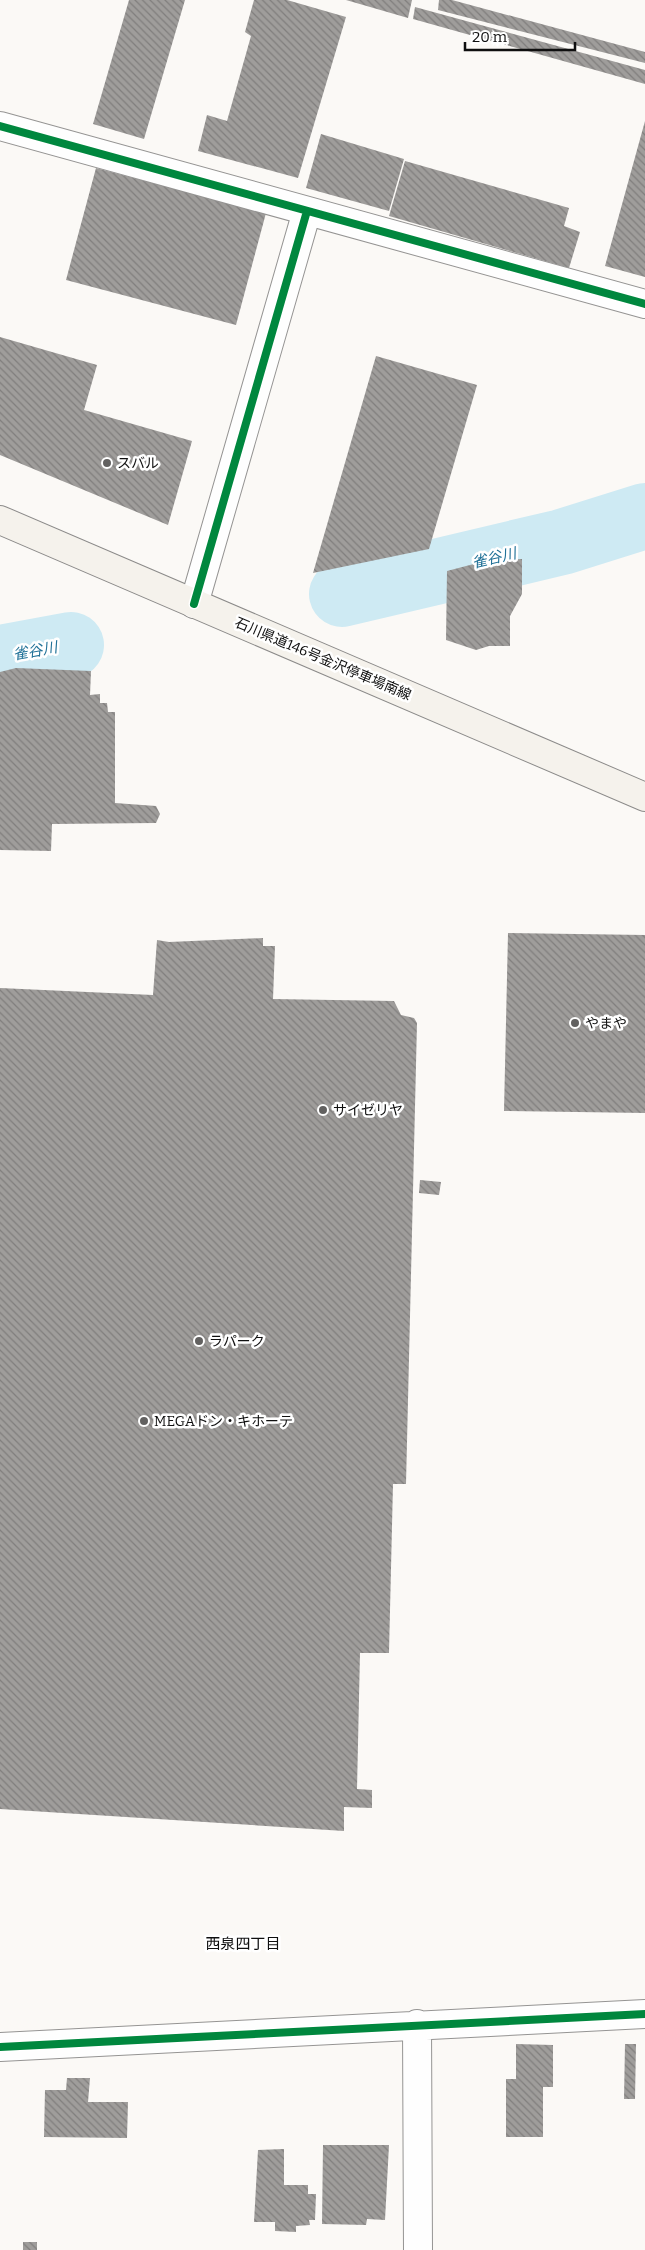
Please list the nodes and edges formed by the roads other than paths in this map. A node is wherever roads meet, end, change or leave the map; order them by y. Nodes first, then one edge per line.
1 (0, 126) edge
2 (307, 211) junction
3 (645, 304) edge
4 (0, 520) edge
5 (194, 604) junction
6 (645, 797) edge
7 (645, 2014) edge
8 (417, 2024) junction
9 (0, 2047) edge
10 (418, 2250) edge

1 - 2 street
2 - 3 street
2 - 5 street
4 - 5 main road, 石川県道146号金沢停車場南線
5 - 6 main road, 石川県道146号金沢停車場南線
7 - 8 street
8 - 9 street
8 - 10 street

